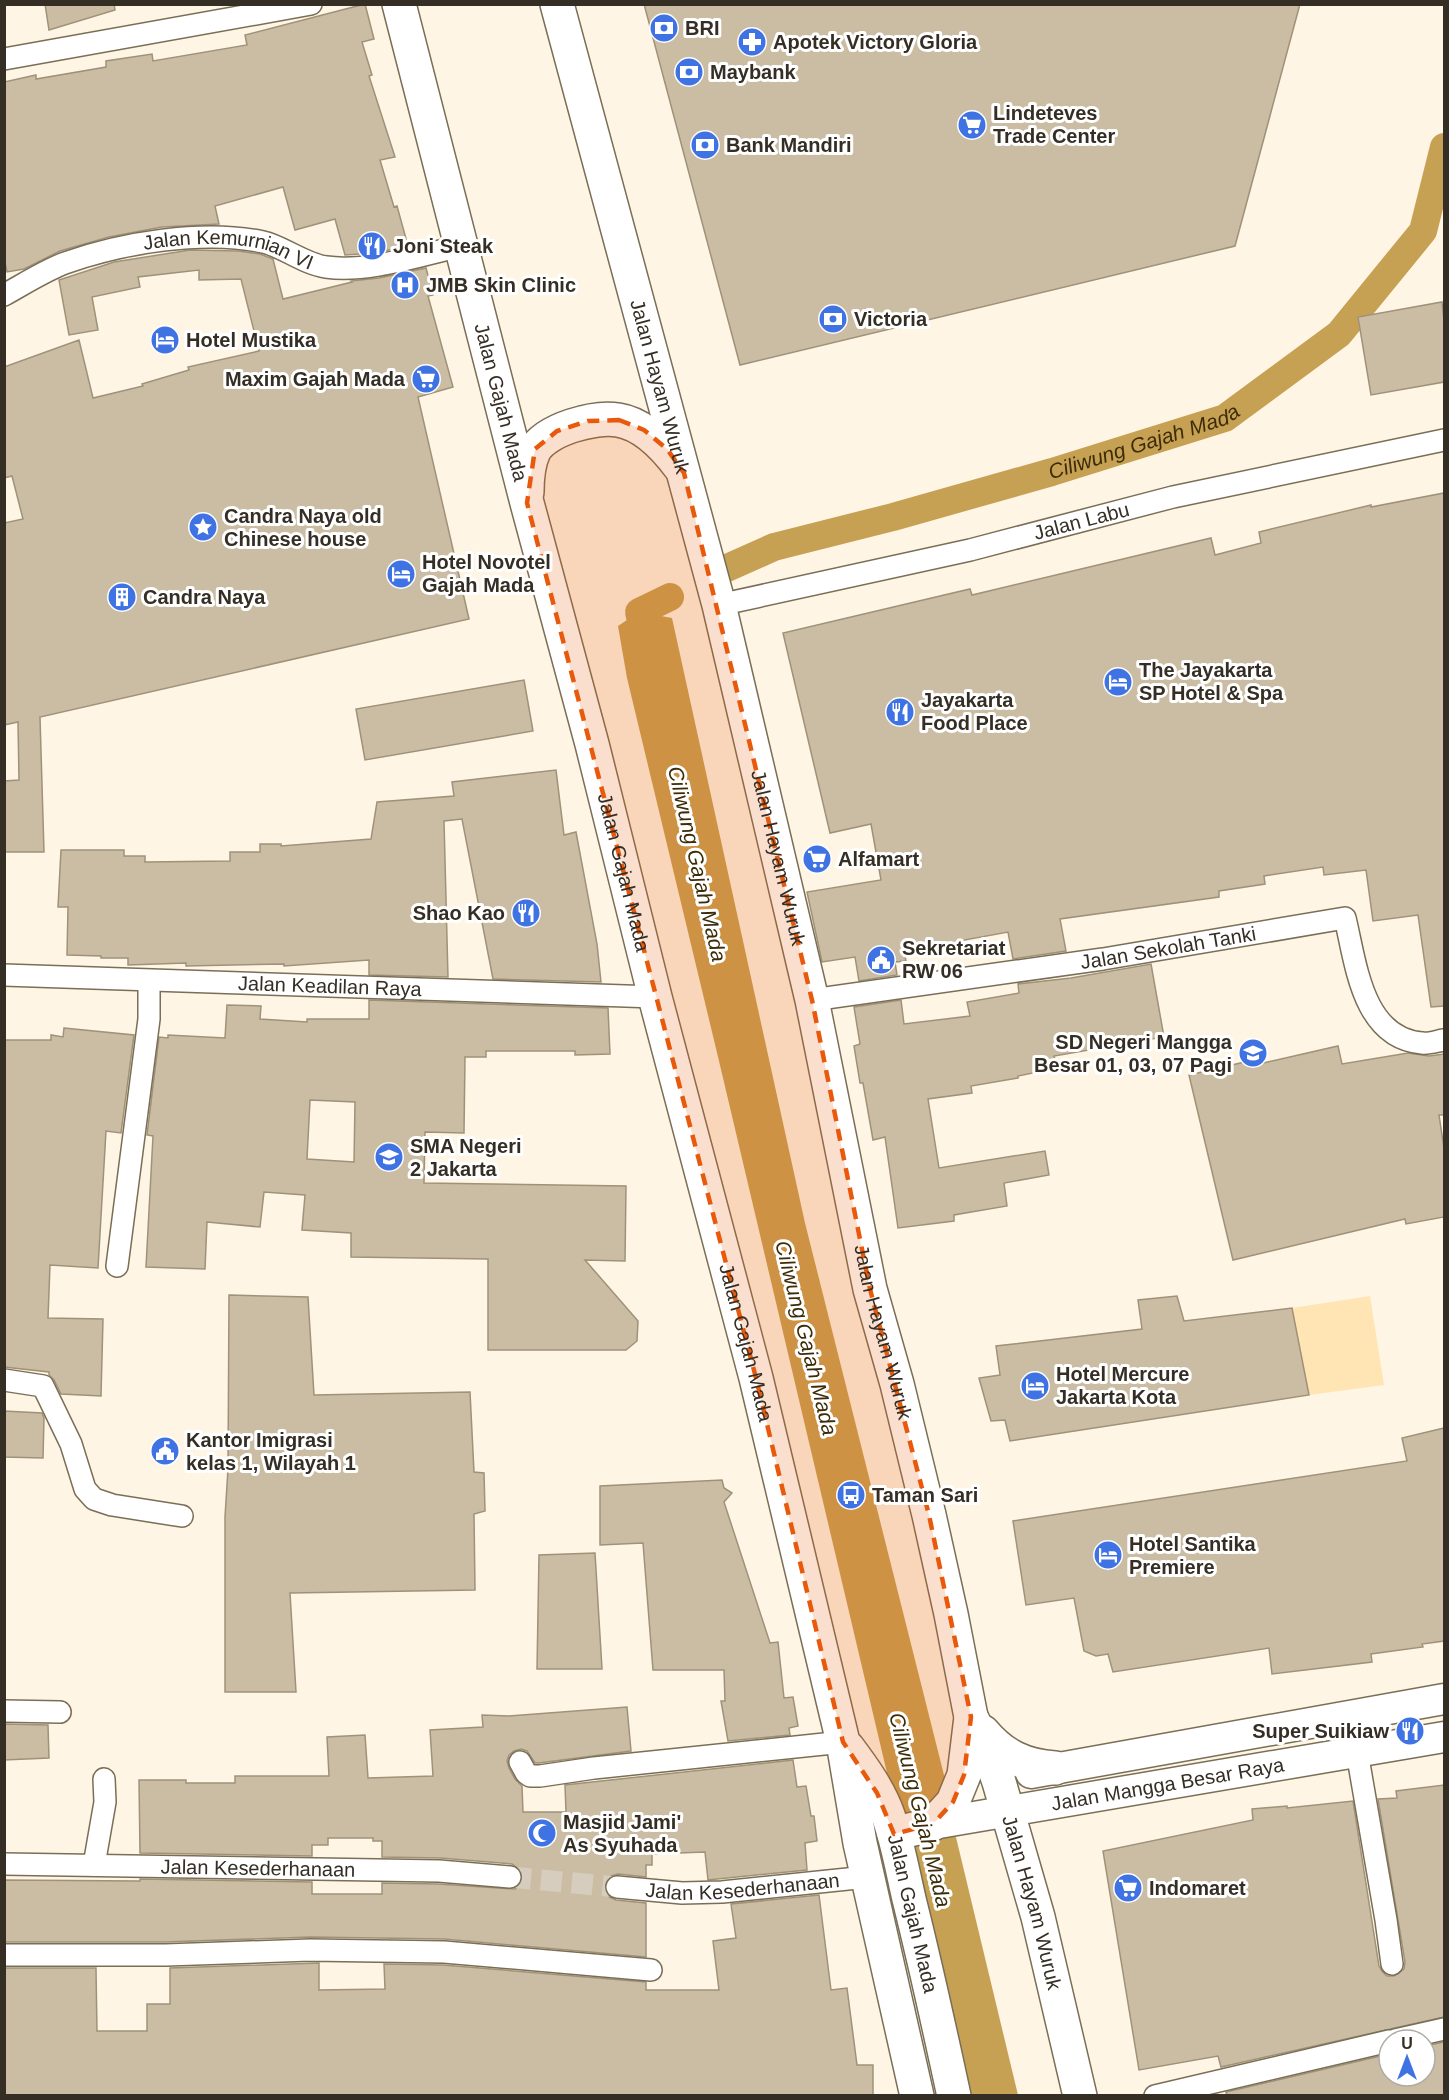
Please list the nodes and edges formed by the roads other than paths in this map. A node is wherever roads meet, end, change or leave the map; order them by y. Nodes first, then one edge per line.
1 (311, 4) edge
2 (399, 4) edge
3 (557, 4) edge
4 (4, 59) edge
5 (461, 246) junction
6 (4, 295) edge
7 (1444, 440) edge
8 (684, 472) junction
9 (526, 503) junction
10 (719, 605) junction
11 (4, 975) edge
12 (149, 981) junction
13 (655, 997) junction
14 (812, 1000) junction
15 (1444, 1040) edge
16 (117, 1266) dead end
17 (4, 1380) edge
18 (182, 1516) dead end
19 (1444, 1699) edge
20 (4, 1711) edge
21 (60, 1712) dead end
22 (970, 1717) junction
23 (1444, 1737) edge
24 (843, 1742) junction
25 (1357, 1752) junction
26 (1105, 1760) junction
27 (520, 1762) dead end
28 (1055, 1768) junction
29 (104, 1779) dead end
30 (1110, 1793) junction
31 (1003, 1796) junction
32 (948, 1816) junction
33 (897, 1833) junction
34 (4, 1864) edge
35 (94, 1865) junction
36 (510, 1877) tunnel mouth
37 (867, 1877) junction
38 (617, 1887) tunnel mouth
39 (4, 1955) edge
40 (1392, 1964) dead end
41 (651, 1970) dead end
42 (1377, 2045) edge
43 (916, 2096) edge
44 (954, 2096) edge
45 (1080, 2096) edge
46 (1155, 2096) edge

1 - 4 street
2 - 5 main road, Jalan Gajah Mada
3 - 8 main road, Jalan Hayam Wuruk
5 - 6 street, Jalan Kemurnian VI
5 - 9 main road, Jalan Gajah Mada
7 - 10 street, Jalan Labu
8 - 9 main road
8 - 10 main road, Jalan Hayam Wuruk
9 - 13 main road, Jalan Gajah Mada
10 - 14 main road, Jalan Hayam Wuruk
11 - 12 street, Jalan Keadilan Raya
12 - 13 street, Jalan Keadilan Raya
12 - 16 street
13 - 24 main road, Jalan Gajah Mada
14 - 15 street, Jalan Sekolah Tanki
14 - 22 main road, Jalan Hayam Wuruk
17 - 18 street
19 - 26 main road, Jalan Mangga Besar Raya
20 - 21 street
22 - 28 main road
22 - 31 main road, Jalan Hayam Wuruk
22 - 32 main road, Jalan Hayam Wuruk
23 - 25 main road, Jalan Mangga Besar Raya
24 - 27 street
24 - 33 main road, Jalan Gajah Mada
24 - 37 main road, Jalan Gajah Mada
25 - 30 main road, Jalan Mangga Besar Raya
25 - 40 street
26 - 28 main road, Jalan Mangga Besar Raya
26 - 30 main road
28 - 31 main road, Jalan Mangga Besar Raya
29 - 35 street
30 - 31 main road, Jalan Mangga Besar Raya
31 - 32 main road, Jalan Mangga Besar Raya
31 - 45 main road, Jalan Hayam Wuruk
32 - 33 main road, Jalan Mangga Besar Raya
33 - 44 main road, Jalan Gajah Mada
34 - 35 street, Jalan Kesederhanaan
35 - 36 street, Jalan Kesederhanaan
37 - 38 street, Jalan Kesederhanaan
37 - 43 main road, Jalan Gajah Mada
39 - 41 street
42 - 46 street

